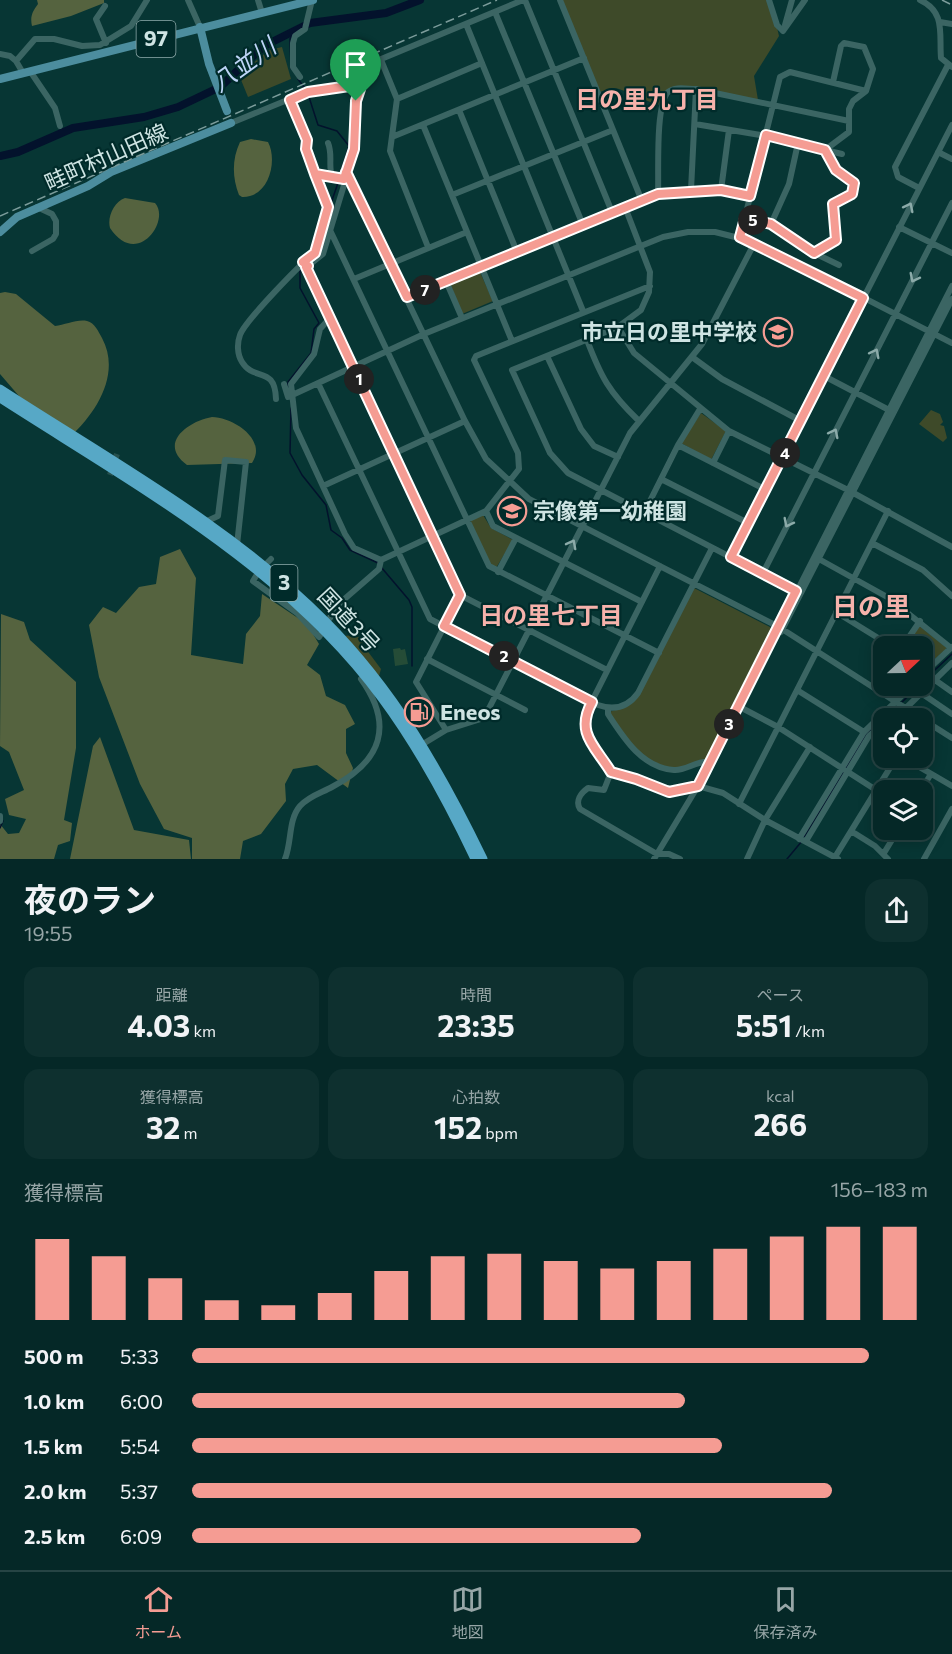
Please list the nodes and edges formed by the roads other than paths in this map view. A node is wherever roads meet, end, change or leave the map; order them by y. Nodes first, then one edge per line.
1 (147, 0) edge
2 (188, 0) edge
3 (258, 0) edge
4 (312, 0) edge
5 (524, 0) edge
6 (560, 0) edge
7 (769, 0) edge
8 (792, 0) edge
9 (805, 0) edge
10 (920, 0) edge
11 (105, 6) dead end
12 (262, 12) junction
13 (495, 12) junction
14 (940, 22) junction
15 (466, 24) junction
16 (952, 24) edge
17 (200, 27) junction
18 (783, 31) junction
19 (103, 47) junction
20 (0, 54) edge
21 (584, 58) junction
22 (381, 60) junction
23 (16, 61) junction
24 (482, 63) junction
25 (950, 66) edge
26 (554, 71) junction
27 (27, 72) junction
28 (300, 77) dead end
29 (0, 79) edge
30 (833, 82) junction
31 (524, 83) junction
32 (360, 89) junction
33 (696, 89) junction
34 (866, 91) junction
35 (495, 95) junction
36 (397, 99) junction
37 (290, 100) junction
38 (773, 105) junction
39 (459, 110) junction
40 (226, 111) dead end
41 (849, 121) junction
42 (231, 123) joint
43 (423, 124) junction
44 (695, 124) junction
45 (952, 125) edge
46 (60, 126) dead end
47 (613, 130) junction
48 (729, 130) junction
49 (766, 135) junction
50 (392, 137) junction
51 (583, 142) junction
52 (328, 143) dead end
53 (798, 143) junction
54 (825, 150) junction
55 (938, 153) junction
56 (554, 154) junction
57 (842, 154) dead end
58 (952, 159) edge
59 (524, 166) junction
60 (346, 172) junction
61 (315, 174) junction
62 (332, 177) junction
63 (344, 179) junction
64 (488, 181) junction
65 (919, 188) junction
66 (691, 190) junction
67 (721, 190) junction
68 (658, 194) junction
69 (452, 195) junction
70 (750, 196) junction
71 (642, 201) junction
72 (952, 203) edge
73 (38, 207) junction
74 (625, 207) junction
75 (612, 212) junction
76 (745, 218) junction
77 (771, 224) junction
78 (583, 225) junction
79 (899, 226) junction
80 (329, 228) junction
81 (0, 232) edge
82 (467, 232) junction
83 (553, 237) junction
84 (740, 237) junction
85 (755, 242) junction
86 (932, 243) junction
87 (640, 245) junction
88 (428, 247) junction
89 (32, 251) dead end
90 (517, 252) junction
91 (814, 253) junction
92 (952, 253) edge
93 (391, 263) junction
94 (306, 264) junction
95 (839, 265) dead end
96 (481, 267) junction
97 (568, 274) junction
98 (354, 279) junction
99 (446, 281) junction
100 (650, 286) junction
101 (952, 286) edge
102 (407, 297) junction
103 (863, 298) junction
104 (952, 298) edge
105 (496, 304) junction
106 (583, 311) junction
107 (895, 314) junction
108 (330, 318) junction
109 (462, 318) junction
110 (618, 327) junction
111 (932, 332) junction
112 (424, 334) junction
113 (586, 340) junction
114 (512, 341) junction
115 (952, 343) edge
116 (388, 351) junction
117 (547, 356) junction
118 (692, 357) junction
119 (353, 366) junction
120 (824, 376) junction
121 (318, 383) junction
122 (669, 383) junction
123 (284, 384) dead end
124 (0, 389) edge
125 (855, 392) junction
126 (293, 395) junction
127 (0, 398) edge
128 (276, 399) dead end
129 (700, 409) junction
130 (889, 410) junction
131 (638, 420) junction
132 (465, 421) junction
133 (801, 421) junction
134 (729, 431) junction
135 (428, 437) junction
136 (678, 445) junction
137 (393, 453) junction
138 (618, 457) junction
139 (782, 458) junction
140 (713, 463) junction
141 (359, 469) junction
142 (814, 473) junction
143 (661, 479) junction
144 (510, 484) junction
145 (323, 486) junction
146 (766, 489) junction
147 (600, 490) junction
148 (850, 492) junction
149 (486, 511) junction
150 (888, 511) junction
151 (644, 513) junction
152 (467, 519) junction
153 (204, 522) junction
154 (748, 524) junction
155 (582, 527) junction
156 (432, 536) junction
157 (516, 538) junction
158 (872, 543) junction
159 (237, 545) junction
160 (952, 547) edge
161 (712, 548) junction
162 (397, 552) junction
163 (731, 557) junction
164 (816, 558) junction
165 (381, 560) junction
166 (563, 562) junction
167 (660, 566) junction
168 (498, 572) junction
169 (762, 573) junction
170 (256, 576) dead end
171 (854, 578) junction
172 (694, 584) junction
173 (796, 591) junction
174 (460, 595) junction
175 (546, 596) junction
176 (952, 596) edge
177 (642, 602) junction
178 (836, 612) junction
179 (330, 618) dead end
180 (920, 621) junction
181 (444, 626) junction
182 (781, 628) junction
183 (529, 630) junction
184 (321, 634) dead end
185 (625, 636) junction
186 (875, 636) edge
187 (910, 636) edge
188 (335, 642) junction
189 (952, 647) edge
190 (817, 651) junction
191 (659, 653) junction
192 (427, 659) junction
193 (513, 661) junction
194 (933, 663) edge
195 (950, 668) edge
196 (607, 670) junction
197 (935, 680) joint
198 (797, 690) junction
199 (952, 692) edge
200 (496, 694) junction
201 (901, 696) edge
202 (917, 696) edge
203 (925, 696) edge
204 (896, 701) junction
205 (592, 702) junction
206 (740, 707) junction
207 (904, 707) joint
208 (608, 708) junction
209 (525, 710) dead end
210 (952, 714) edge
211 (778, 727) junction
212 (933, 728) edge
213 (446, 730) junction
214 (864, 732) junction
215 (873, 732) edge
216 (952, 738) edge
217 (419, 746) junction
218 (810, 747) junction
219 (710, 762) junction
220 (921, 768) edge
221 (845, 769) junction
222 (611, 772) junction
223 (931, 774) junction
224 (927, 780) edge
225 (952, 786) edge
226 (700, 787) junction
227 (873, 788) edge
228 (873, 795) edge
229 (739, 804) junction
230 (952, 810) edge
231 (0, 816) edge
232 (458, 817) junction
233 (765, 820) junction
234 (0, 821) edge
235 (851, 831) junction
236 (802, 840) junction
237 (892, 840) edge
238 (884, 853) junction
239 (658, 856) edge
240 (837, 858) edge
241 (285, 859) edge
242 (471, 859) edge
243 (476, 859) edge
244 (483, 859) edge
245 (489, 859) edge
246 (680, 859) edge
247 (747, 859) edge
248 (888, 859) edge
249 (924, 859) edge

1 - 19 street
2 - 17 street
3 - 12 street
4 - 12 main road, 97
4 - 28 street
5 - 13 street
5 - 26 street
6 - 21 street
7 - 18 street
8 - 18 street
9 - 18 street
10 - 14 street
11 - 19 street
12 - 17 main road, 97
13 - 15 street
13 - 31 street
14 - 16 street
14 - 25 street
15 - 22 street
15 - 24 street
17 - 19 main road, 97
17 - 40 main road
19 - 23 street
19 - 27 main road, 97
20 - 23 street
21 - 26 street
21 - 47 street
22 - 32 street
22 - 36 street
23 - 27 street
24 - 35 street
24 - 36 street
25 - 65 street
26 - 31 street
26 - 51 street
27 - 29 main road, 97
27 - 46 street
30 - 34 street
30 - 34 street
30 - 38 street
31 - 35 street
31 - 56 street
32 - 37 street
32 - 60 street
33 - 38 street
33 - 44 street
33 - 68 street
34 - 41 street
35 - 39 street
35 - 59 street
36 - 50 street
37 - 42 street
37 - 61 street
38 - 41 street
38 - 49 street
39 - 43 street
39 - 64 street
41 - 54 street
42 - 73 main road, 畦町村山田線
43 - 50 street
43 - 69 street
44 - 48 street
44 - 66 street
45 - 55 street
47 - 51 street
47 - 71 street
48 - 49 street
48 - 67 street
49 - 53 street
49 - 70 street
50 - 88 street
51 - 56 street
51 - 75 street
52 - 62 street
53 - 54 street
53 - 77 street
54 - 57 street
54 - 91 street
55 - 58 street
55 - 65 street
56 - 59 street
56 - 78 street
59 - 64 street
59 - 83 street
60 - 63 street
60 - 93 street
61 - 62 street
61 - 94 street
62 - 63 street
63 - 80 street
64 - 69 street
64 - 90 street
79 -> 65 street
66 - 67 street
66 - 68 street
67 - 70 street
68 - 71 street
69 - 82 street
70 - 76 street
71 - 74 street
72 - 86 street
73 - 81 main road, 畦町村山田線
73 - 89 street
74 - 75 street
74 - 87 street
75 - 78 street
76 - 77 street
76 - 84 street
77 - 91 street
78 - 83 street
79 - 86 street
79 - 103 street
80 - 94 street
80 - 98 street
82 - 88 street
82 - 96 street
83 - 90 street
83 - 97 street
84 - 85 street
84 - 87 street
85 - 103 street
85 - 118 street
86 - 92 street
86 -> 107 street
87 - 97 street
87 - 100 street
88 - 93 street
90 - 96 street
91 - 95 street
93 - 98 street
93 - 102 street
94 - 108 street
94 - 128 street
96 - 99 street
96 - 105 street
97 - 105 street
97 - 106 street
98 - 116 street
99 - 102 street
99 - 109 street
100 - 106 street
100 - 110 street
101 - 111 street
102 - 112 street
103 - 107 street
103 - 120 street
104 - 111 street
105 - 109 street
105 - 114 street
106 - 114 street
107 - 111 street
125 -> 107 street
108 - 119 street
108 - 126 street
109 - 112 street
110 - 113 street
110 - 122 street
111 - 115 street
111 - 130 street
111 - 148 street
112 - 116 street
112 - 132 street
113 - 117 street
113 - 131 street
114 - 144 street
116 - 119 street
116 - 135 street
117 - 138 street
117 - 147 street
118 - 122 street
118 - 133 street
119 - 121 street
119 - 137 street
120 - 125 street
120 - 133 street
121 - 126 street
121 - 141 street
122 - 129 street
122 - 131 street
123 - 126 street
124 - 153 highway, 国道3号 / 3
125 - 130 street
142 -> 125 street
126 - 145 street
127 - 188 highway, 国道3号 / 3
129 - 134 street
129 - 136 street
130 - 148 street
131 - 138 street
132 - 135 street
132 - 144 street
133 - 139 street
134 - 139 street
134 - 140 street
135 - 137 street
135 - 152 street
136 - 140 street
136 - 143 street
137 - 141 street
137 - 156 street
138 - 147 street
139 - 142 street
139 - 146 street
140 - 146 street
141 - 145 street
141 - 162 street
142 - 148 street
142 -> 169 street
143 - 151 street
143 - 154 street
144 - 149 street
144 - 155 street
145 - 165 street
146 - 154 street
147 - 151 street
147 - 155 street
148 - 150 street
148 - 164 street
149 - 152 street
149 - 157 street
150 - 158 street
150 - 160 street
151 - 161 street
152 - 156 street
152 - 168 street
153 - 159 highway, 国道3号 / 3
153 - 159 street
154 - 163 street
166 -> 155 street
155 - 167 street
156 - 162 street
156 - 174 street
157 - 166 street
157 - 168 street
158 - 171 street
158 - 176 street
159 - 217 highway, 国道3号 / 3
161 - 163 street
161 - 172 street
162 - 165 street
162 - 181 street
163 - 169 street
164 - 171 street
164 - 173 street
164 - 182 street
165 - 179 street
166 - 175 street
166 - 177 street
167 - 172 street
167 - 177 street
168 - 175 street
169 - 173 street
170 - 184 street
171 - 178 street
171 - 180 street
172 - 182 street
172 - 191 street
173 - 182 street
174 - 181 street
174 - 183 street
175 - 183 street
175 - 185 street
177 - 185 street
178 - 186 street
178 - 190 street
180 - 187 street
180 - 189 street
181 - 192 street
181 - 193 street
182 - 190 street
182 - 206 street
183 - 193 street
183 - 196 street
185 - 191 street
185 - 196 street
188 - 217 highway, 国道3号 / 3
188 - 241 street
189 - 194 street
190 - 198 street
190 - 204 street
191 - 208 street
192 - 200 street
192 - 213 street
193 - 200 street
193 - 205 street
195 - 197 street
196 - 205 street
197 - 199 street
198 - 211 street
198 - 214 street
200 - 209 street
200 - 213 street
201 - 204 street
202 - 207 street
203 - 210 street
204 - 207 street
204 - 214 street
205 - 208 street
205 - 222 street
206 - 211 street
206 - 219 street
206 - 226 street
208 - 219 street
211 - 218 street
211 - 229 street
212 - 216 street
213 - 217 street
214 - 221 street
215 - 221 street
217 - 232 highway, 国道3号 / 3
218 - 221 street
218 - 233 street
219 - 226 street
220 - 223 street
221 - 227 street
221 - 236 street
222 - 226 street
222 - 239 street
223 - 224 street
223 - 225 street
226 - 229 street
226 - 239 street
228 - 235 street
229 - 233 street
230 - 249 street
231 - 234 street
232 - 242 highway
232 - 243 highway, 国道3号 / 3
232 - 244 highway, 国道3号 / 3
232 - 245 highway
233 - 236 street
233 - 247 street
235 - 238 street
235 - 240 street
236 - 240 street
237 - 238 street
238 - 248 street
239 - 246 street

